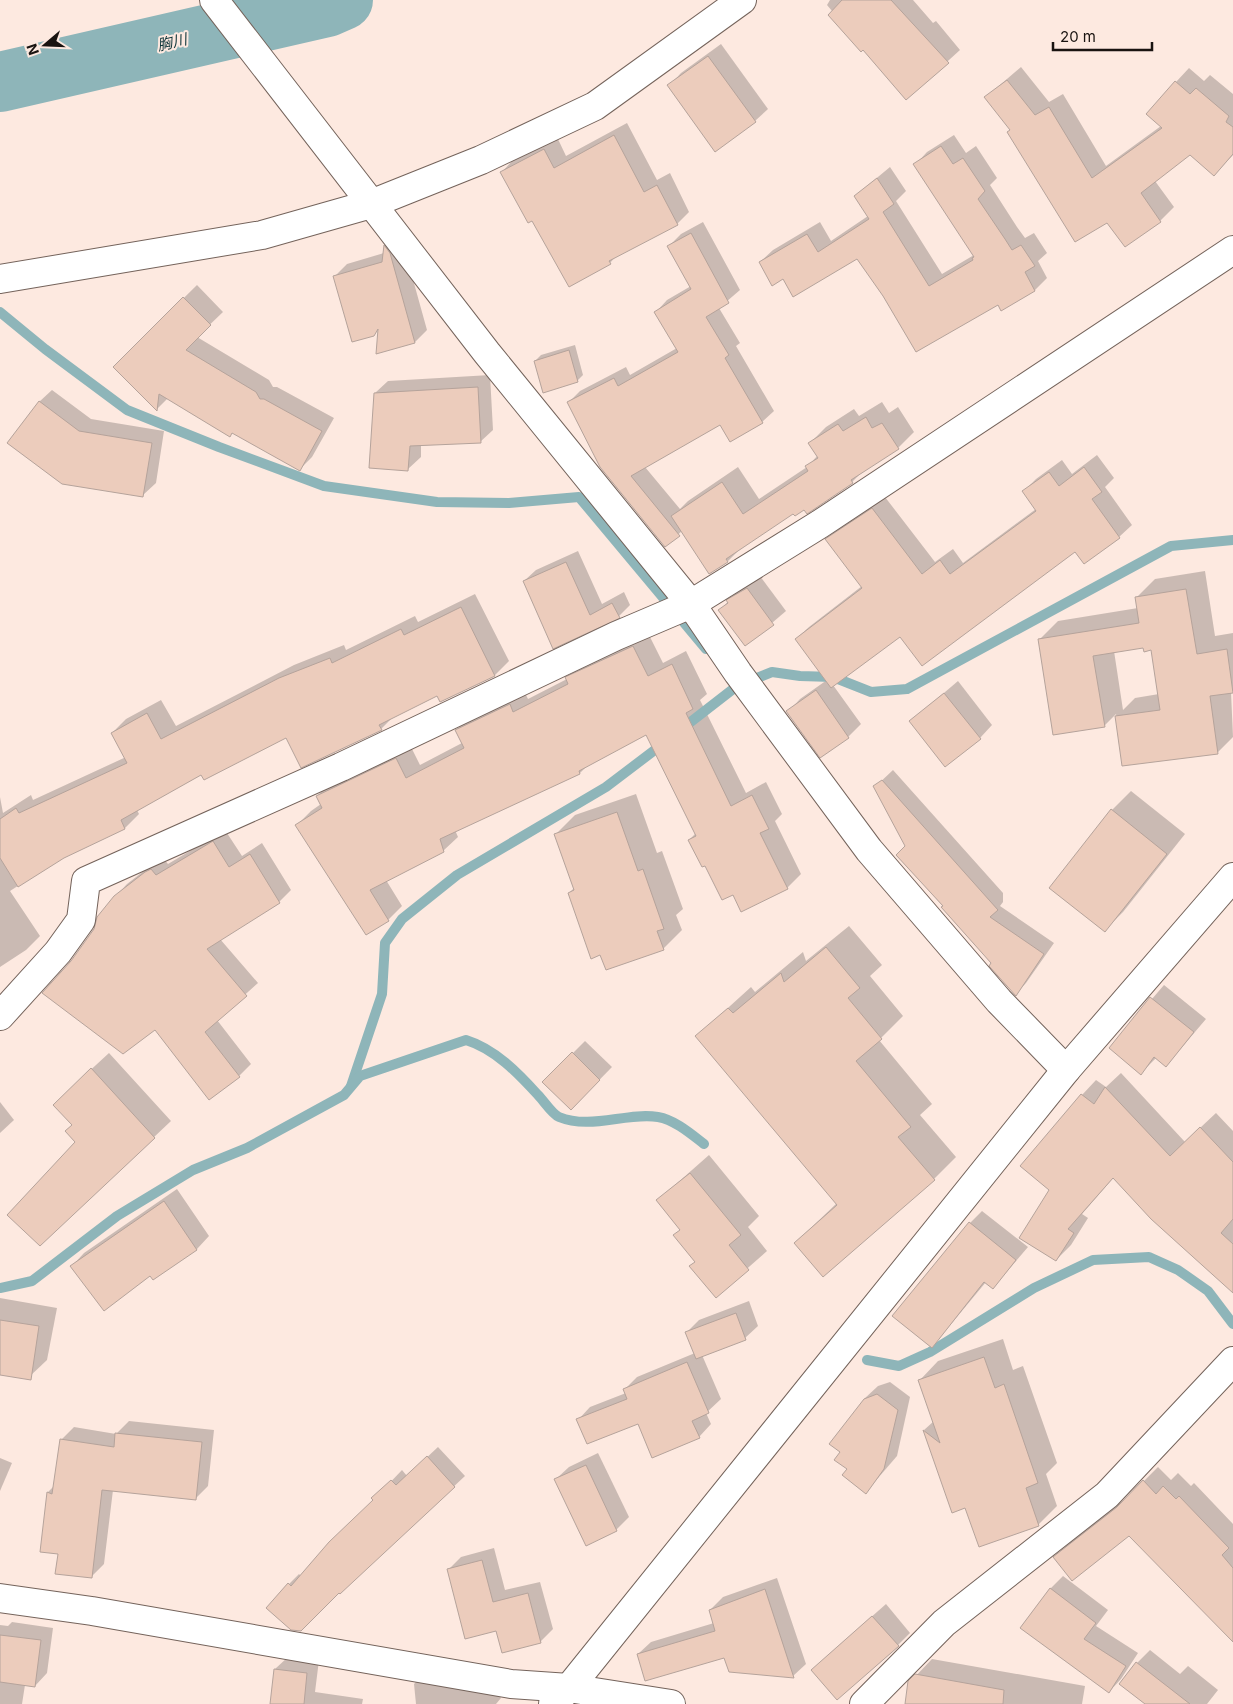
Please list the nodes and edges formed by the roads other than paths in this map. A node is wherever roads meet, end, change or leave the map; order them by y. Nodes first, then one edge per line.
1 (214, 0) edge
2 (742, 0) edge
3 (364, 194) junction
4 (1233, 250) edge
5 (0, 279) edge
6 (690, 604) junction
7 (1233, 877) edge
8 (0, 1016) edge
9 (1066, 1070) junction
10 (1233, 1361) edge
11 (0, 1598) edge
12 (561, 1696) edge
13 (671, 1704) edge
14 (864, 1704) edge

1 - 3 street
2 - 3 street
3 - 5 street
3 - 6 street
4 - 6 street
6 - 8 street
6 - 9 street
7 - 9 street
9 - 12 street
10 - 14 street
11 - 12 street
12 - 13 street

